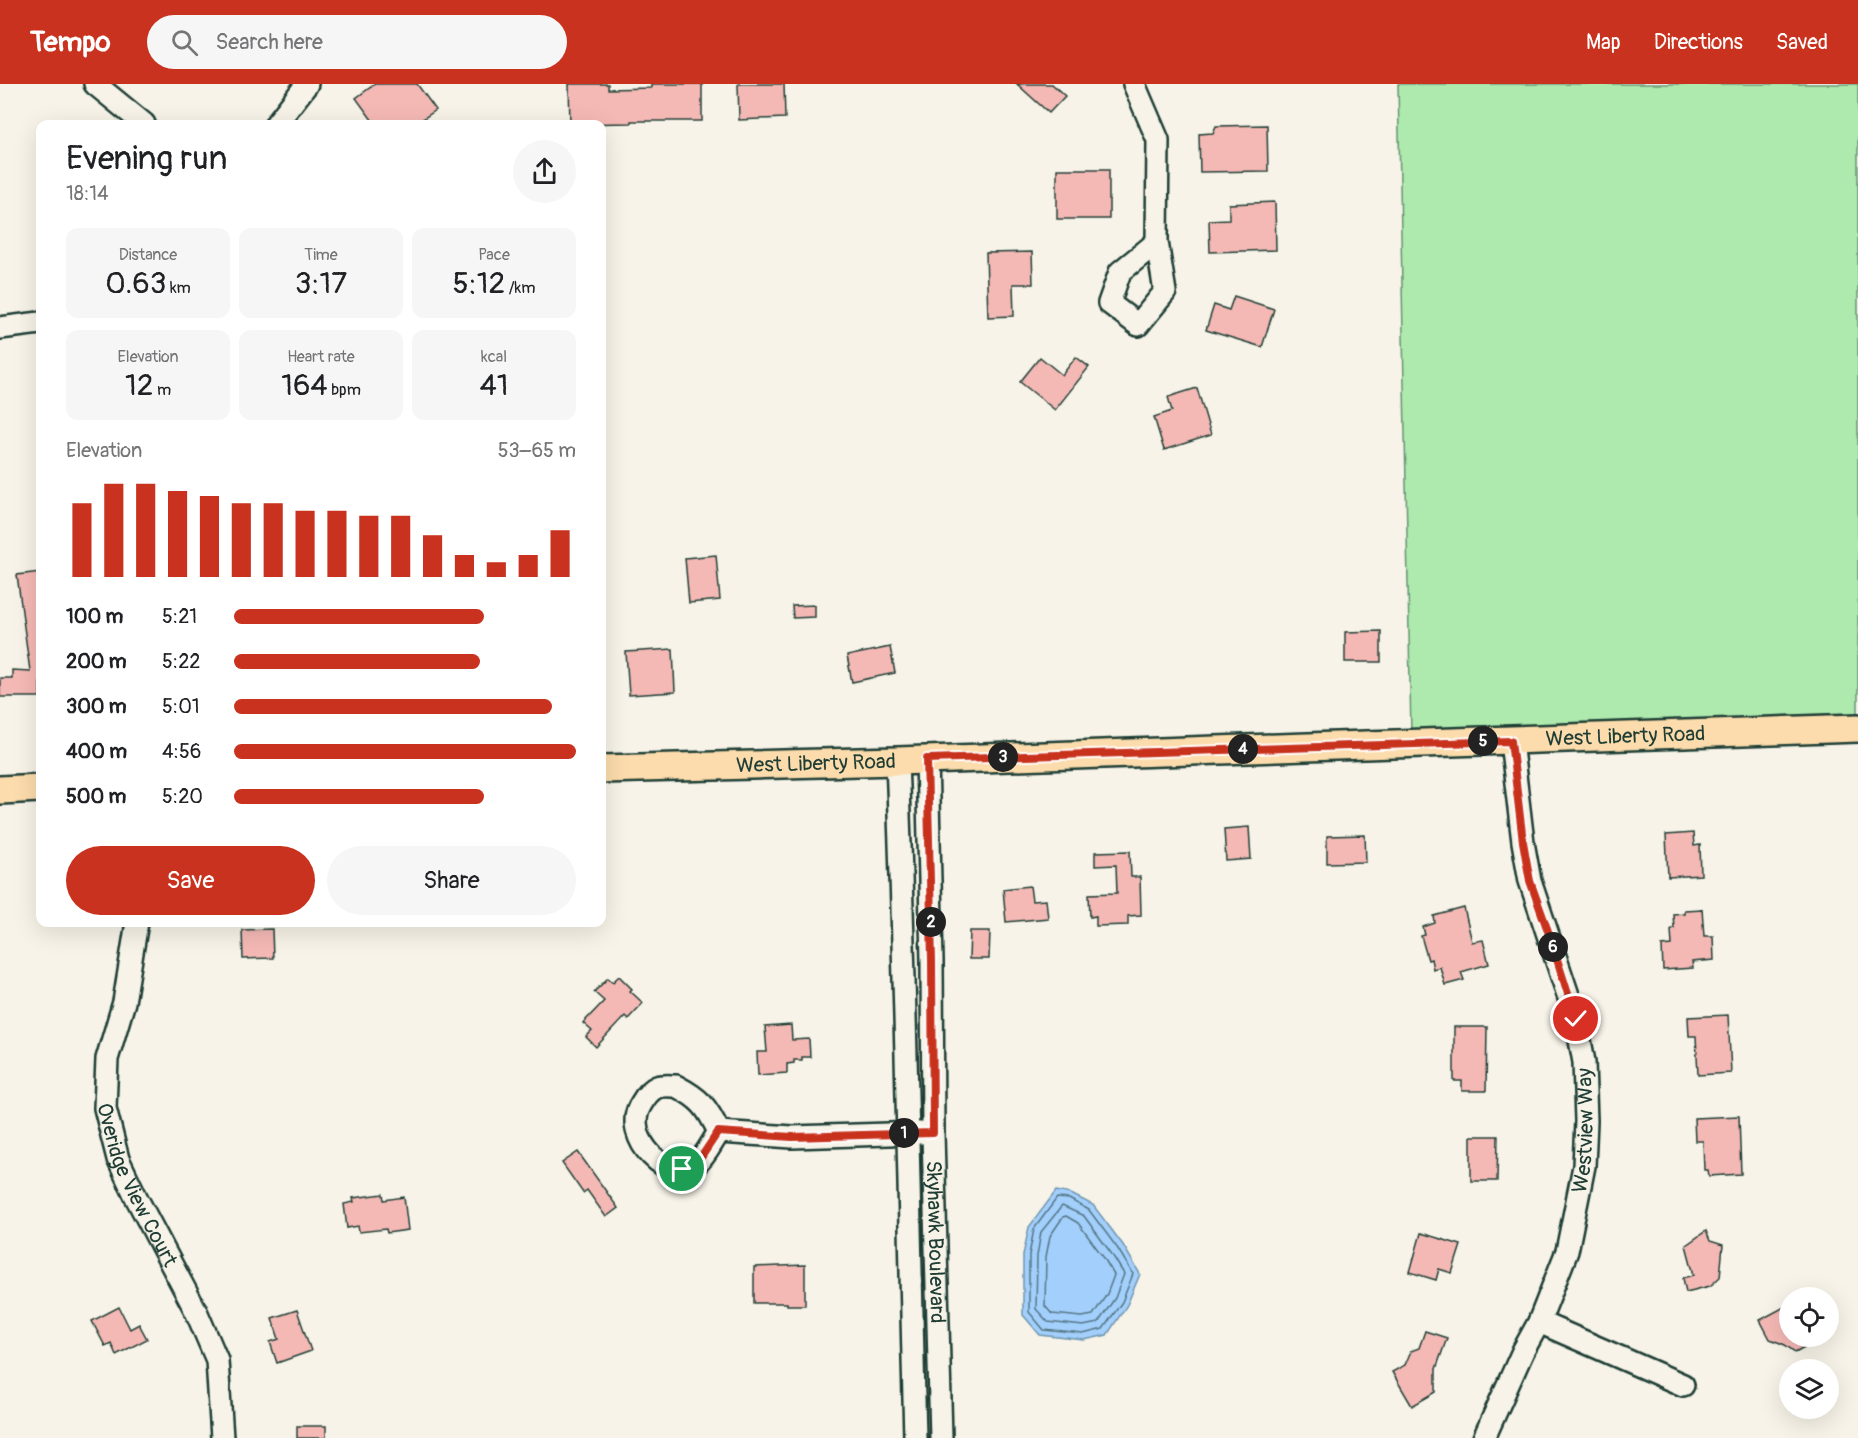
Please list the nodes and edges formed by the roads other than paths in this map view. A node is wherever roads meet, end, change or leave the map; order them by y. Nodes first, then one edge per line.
1 (95, 84) edge
2 (307, 84) edge
3 (1134, 84) edge
4 (139, 120) edge
5 (279, 120) edge
6 (1157, 242) dead end
7 (36, 323) edge
8 (0, 327) edge
9 (1858, 728) edge
10 (1511, 741) junction
11 (927, 759) junction
12 (897, 760) junction
13 (606, 769) edge
14 (36, 788) edge
15 (0, 790) edge
16 (136, 927) edge
17 (718, 1132) dead end
18 (907, 1133) junction
19 (933, 1133) junction
20 (1539, 1322) junction
21 (1683, 1385) dead end
22 (222, 1438) edge
23 (915, 1438) edge
24 (941, 1438) edge
25 (1485, 1438) edge

1 - 4 street
2 - 5 street
3 - 6 street
7 - 8 street
9 - 10 main road, West Liberty Road
10 - 11 main road, West Liberty Road
10 - 20 street, Westview Way
11 - 12 main road, West Liberty Road
11 - 19 street, Skyhawk Boulevard
12 - 13 main road, West Liberty Road
12 - 18 street, Skyhawk Boulevard
14 - 15 main road
16 - 22 street, Overidge View Court
17 - 18 street
18 - 19 street
18 - 23 street, Skyhawk Boulevard
19 - 24 street, Skyhawk Boulevard
20 - 21 street
20 - 25 street, Westview Way

